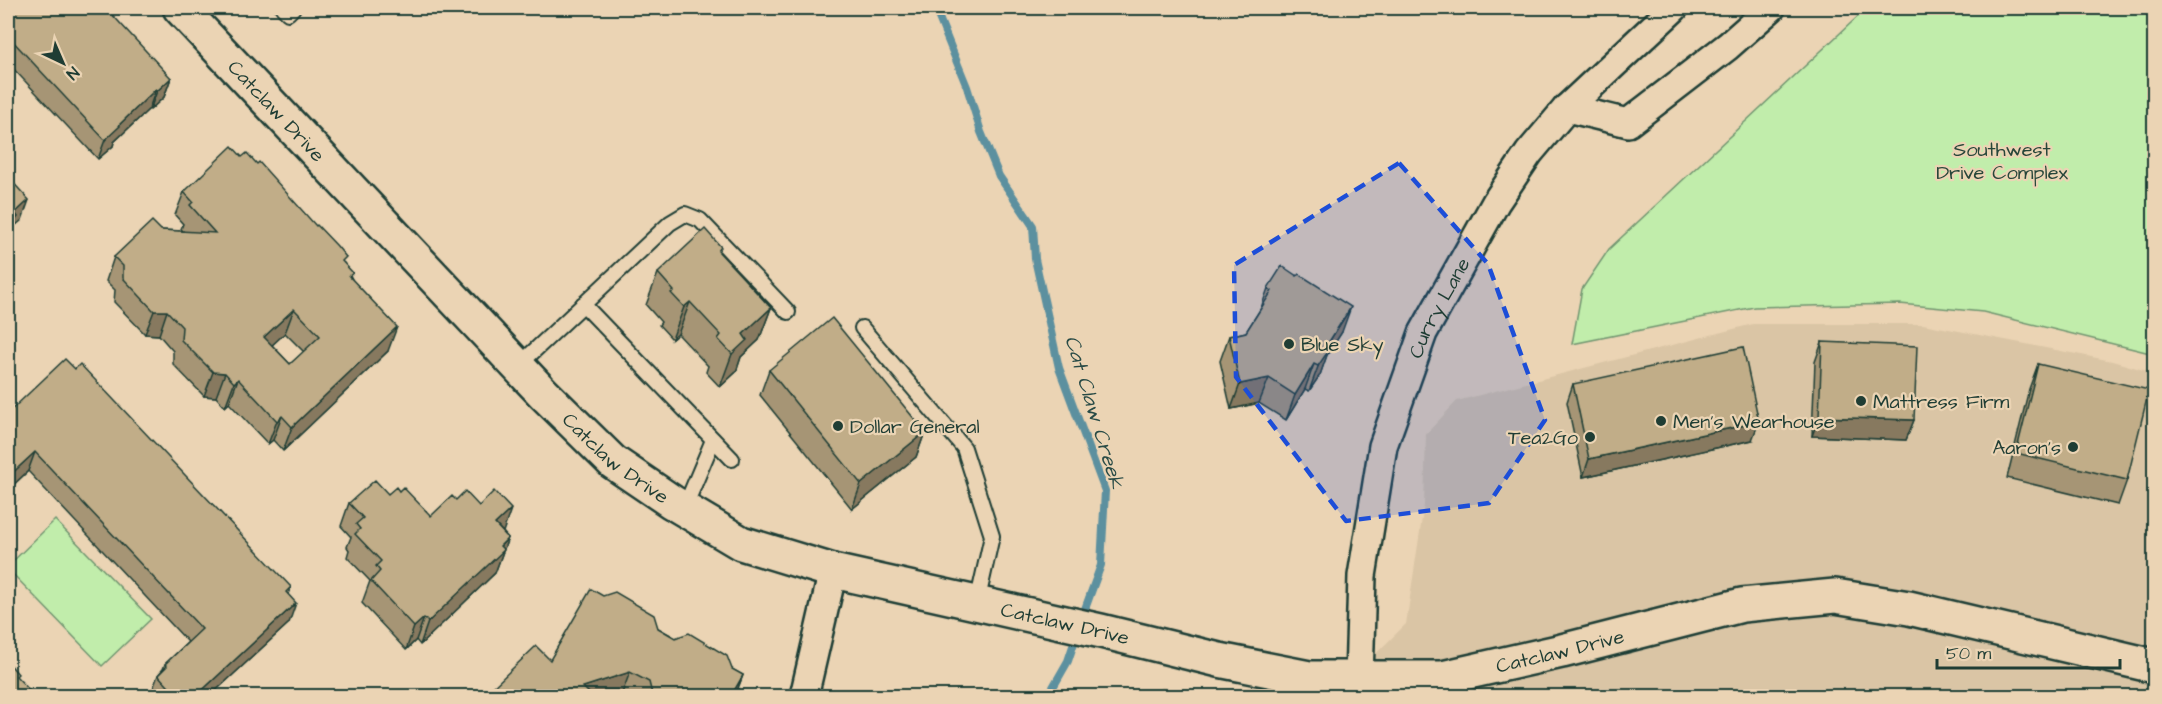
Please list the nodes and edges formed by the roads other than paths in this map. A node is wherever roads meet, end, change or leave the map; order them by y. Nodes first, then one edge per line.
1 (180, 8) edge
2 (283, 8) edge
3 (293, 8) edge
4 (1674, 8) edge
5 (1771, 8) edge
6 (1567, 108) junction
7 (583, 304) junction
8 (788, 312) dead end
9 (862, 328) dead end
10 (518, 366) junction
11 (713, 440) junction
12 (732, 459) dead end
13 (684, 509) junction
14 (833, 571) junction
15 (978, 603) junction
16 (2154, 666) edge
17 (1359, 679) junction
18 (804, 696) edge

1 - 10 street, Catclaw Drive
2 - 3 lane
4 - 6 street, Curry Lane
5 - 6 street
6 - 17 street, Curry Lane
7 - 8 lane
7 - 10 lane
7 - 11 lane
9 - 15 lane
10 - 13 street, Catclaw Drive
11 - 12 lane
11 - 13 lane
13 - 14 street, Catclaw Drive
14 - 15 street, Catclaw Drive
14 - 18 street
15 - 17 street, Catclaw Drive
16 - 17 street, Catclaw Drive

